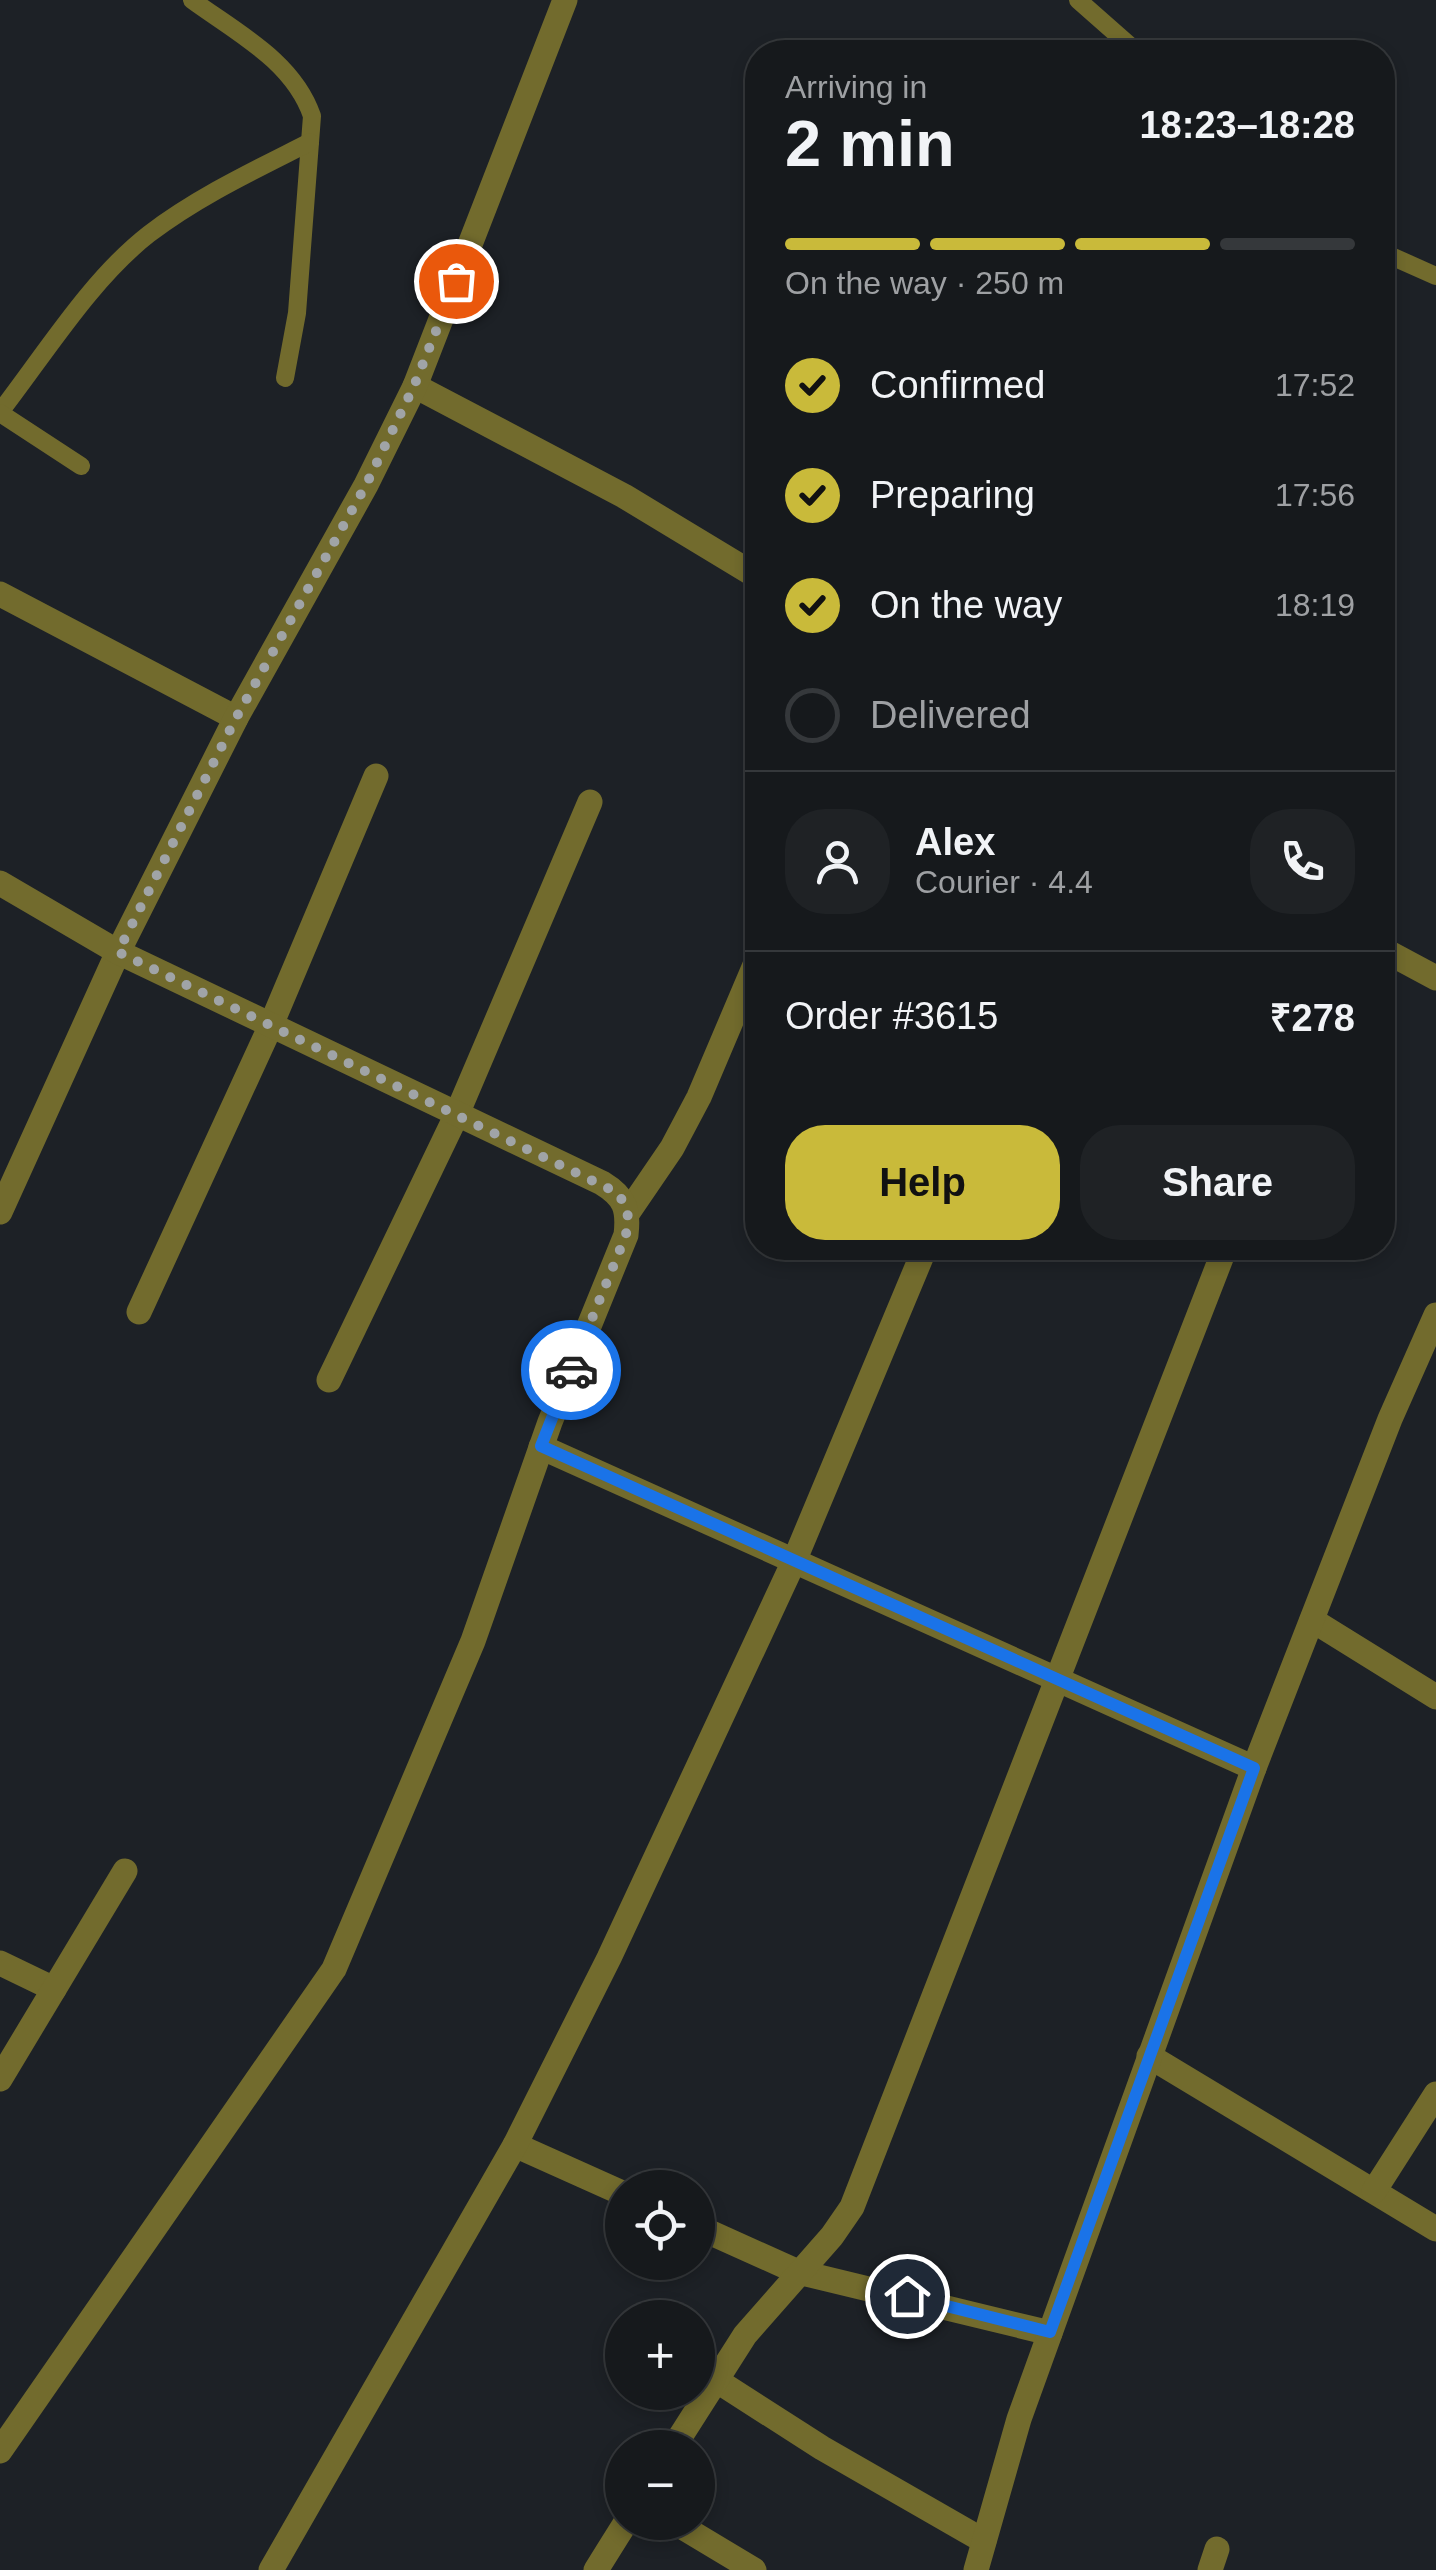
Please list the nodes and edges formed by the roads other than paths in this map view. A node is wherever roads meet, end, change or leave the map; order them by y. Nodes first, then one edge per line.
1 (192, 0) edge
2 (565, 0) edge
3 (1078, 0) edge
4 (1123, 40) edge
5 (310, 142) junction
6 (1395, 258) edge
7 (1436, 276) edge
8 (285, 378) dead end
9 (414, 386) junction
10 (0, 412) edge
11 (81, 466) dead end
12 (745, 569) edge
13 (0, 594) edge
14 (236, 718) junction
15 (376, 776) dead end
16 (590, 802) dead end
17 (0, 884) edge
18 (118, 952) junction
19 (1395, 956) edge
20 (1436, 978) edge
21 (745, 989) edge
22 (271, 1025) junction
23 (457, 1114) junction
24 (3, 1195) edge
25 (628, 1211) junction
26 (920, 1260) edge
27 (1220, 1260) edge
28 (138, 1312) dead end
29 (1436, 1315) edge
30 (329, 1380) dead end
31 (541, 1446) junction
32 (795, 1559) junction
33 (1312, 1620) junction
34 (1058, 1679) junction
35 (1436, 1697) edge
36 (1254, 1768) junction
37 (125, 1871) dead end
38 (0, 1962) edge
39 (54, 1989) junction
40 (1149, 2056) junction
41 (0, 2079) edge
42 (1436, 2094) edge
43 (515, 2145) junction
44 (605, 2186) edge
45 (1374, 2191) junction
46 (1436, 2229) edge
47 (715, 2235) edge
48 (798, 2272) junction
49 (1050, 2332) junction
50 (716, 2380) junction
51 (685, 2430) edge
52 (0, 2451) edge
53 (615, 2540) edge
54 (704, 2540) edge
55 (984, 2541) junction
56 (272, 2570) edge
57 (596, 2570) edge
58 (754, 2570) edge
59 (976, 2570) edge

1 - 5 lane
2 - 9 street
3 - 4 lane
5 - 8 lane
5 - 10 lane
6 - 7 lane
9 - 12 street
9 - 14 street
10 - 11 lane
13 - 14 street
14 - 18 street
15 - 22 street
16 - 23 street
17 - 18 street
18 - 22 street
18 - 24 street
19 - 20 street
21 - 25 street
22 - 23 street
22 - 28 street
23 - 25 street
23 - 30 street
25 - 31 street
26 - 32 street
27 - 34 street
29 - 33 street
31 - 32 street
31 - 52 street
32 - 34 street
32 - 43 street
33 - 35 street
33 - 36 street
34 - 36 street
34 - 48 street
36 - 40 street
37 - 39 street
38 - 39 street
39 - 41 street
40 - 45 street
40 - 49 street
42 - 45 street
43 - 44 street
43 - 56 street
45 - 46 street
47 - 48 street
48 - 49 street
48 - 50 street
49 - 55 street
50 - 51 street
50 - 55 street
53 - 57 street
54 - 58 street
55 - 59 street

